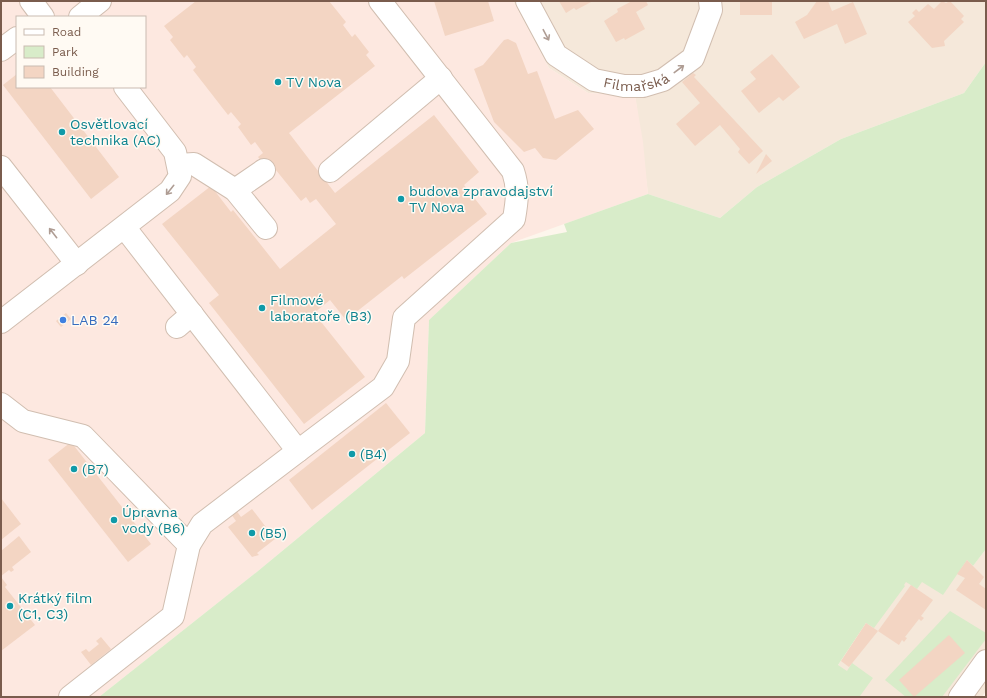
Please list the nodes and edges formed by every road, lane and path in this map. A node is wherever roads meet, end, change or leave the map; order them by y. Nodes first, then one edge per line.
1 (31, 1) edge
2 (100, 1) edge
3 (380, 1) edge
4 (527, 1) edge
5 (710, 1) edge
6 (42, 16) edge
7 (81, 16) edge
8 (16, 39) edge
9 (1, 50) edge
10 (441, 78) junction
11 (126, 88) edge
12 (179, 165) junction
13 (1, 167) edge
14 (264, 170) dead end
15 (330, 171) dead end
16 (236, 190) junction
17 (125, 228) junction
18 (266, 228) dead end
19 (77, 264) junction
20 (1, 322) edge
21 (1, 404) edge
22 (298, 451) junction
23 (189, 545) junction
24 (986, 661) edge
25 (70, 697) edge
26 (960, 697) edge

1 - 6 street
2 - 7 street
3 - 10 street
4 -> 5 street, Filmařská
8 - 9 street
10 - 15 street
10 - 22 street
11 - 12 street
12 - 16 street
12 -> 17 street
19 -> 13 street
14 - 16 street
16 - 18 street
17 - 19 street
17 - 22 street
19 - 20 street
21 - 23 street
22 - 23 street
23 - 25 street
24 - 26 street

